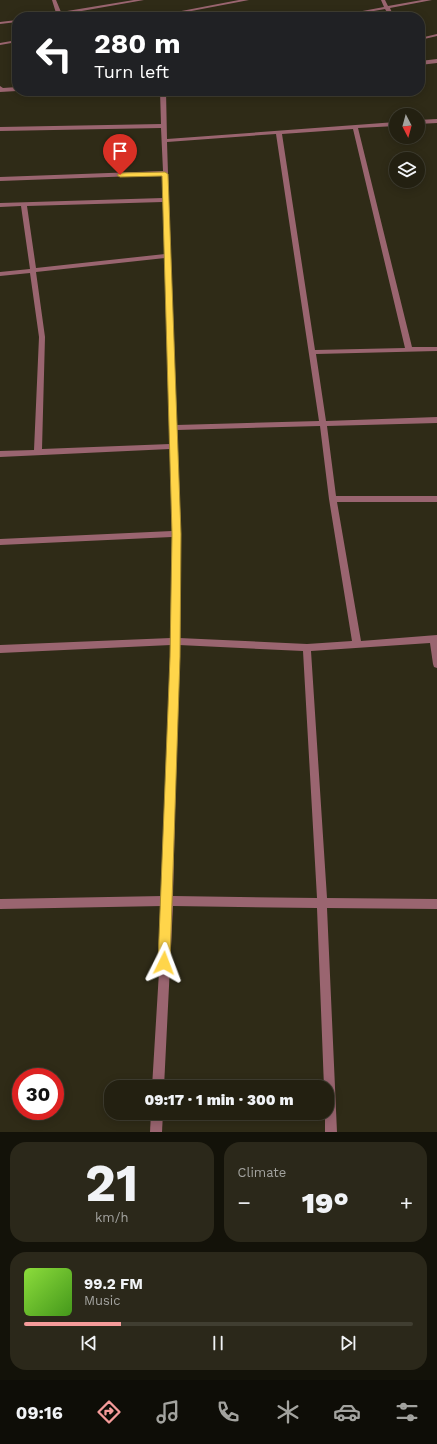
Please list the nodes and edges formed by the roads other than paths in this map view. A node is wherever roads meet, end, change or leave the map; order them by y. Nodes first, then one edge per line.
1 (54, 0) edge
2 (142, 0) edge
3 (247, 0) edge
4 (383, 0) edge
5 (430, 0) edge
6 (130, 1) edge
7 (387, 7) junction
8 (58, 12) edge
9 (70, 12) edge
10 (180, 12) edge
11 (360, 12) edge
12 (390, 12) edge
13 (12, 22) edge
14 (0, 23) edge
15 (437, 35) edge
16 (425, 37) edge
17 (12, 42) edge
18 (0, 44) edge
19 (437, 61) edge
20 (425, 62) edge
21 (0, 88) edge
22 (12, 89) edge
23 (163, 96) edge
24 (436, 121) edge
25 (425, 122) edge
26 (389, 125) edge
27 (164, 126) junction
28 (355, 127) junction
29 (0, 129) edge
30 (437, 129) edge
31 (279, 133) junction
32 (164, 141) junction
33 (165, 174) junction
34 (0, 179) edge
35 (166, 200) junction
36 (24, 204) junction
37 (0, 205) edge
38 (168, 256) junction
39 (34, 270) junction
40 (0, 274) edge
41 (437, 349) edge
42 (409, 350) junction
43 (312, 352) junction
44 (437, 420) edge
45 (323, 423) junction
46 (173, 428) junction
47 (174, 446) junction
48 (38, 452) junction
49 (0, 454) edge
50 (333, 499) junction
51 (437, 499) edge
52 (176, 534) junction
53 (0, 542) edge
54 (435, 640) edge
55 (175, 641) junction
56 (357, 645) junction
57 (307, 648) junction
58 (0, 649) edge
59 (437, 664) edge
60 (168, 901) junction
61 (322, 903) junction
62 (0, 904) edge
63 (437, 904) edge
64 (158, 1080) edge
65 (156, 1120) edge
66 (156, 1132) edge
67 (331, 1132) edge

1 - 8 street
2 - 6 street
3 - 10 street
4 - 7 street
5 - 7 street
6 - 9 street
7 - 11 street
7 - 12 street
13 - 14 street
15 - 16 street
17 - 18 street
19 - 20 street
21 - 22 street
23 - 27 street
24 - 25 street
24 - 30 street
26 - 28 street
27 - 29 street
27 - 32 street
28 - 31 street
28 - 42 street
31 - 32 street
31 - 43 street
32 - 33 street
33 - 34 street
33 - 35 street
35 - 36 street
35 - 38 street
36 - 37 street
36 - 39 street
38 - 39 street
38 - 46 street
39 - 40 street
39 - 48 street
41 - 42 street
42 - 43 street
43 - 45 street
44 - 45 street
45 - 46 street
45 - 50 street
46 - 47 street
47 - 48 street
47 - 52 street
48 - 49 street
50 - 51 street
50 - 56 street
52 - 53 street
52 - 55 street
54 - 56 street
54 - 59 street
55 - 57 street
55 - 58 street
55 - 60 street
56 - 57 street
57 - 61 street
60 - 61 street
60 - 62 street
60 - 64 street
61 - 63 street
61 - 67 street
65 - 66 street

